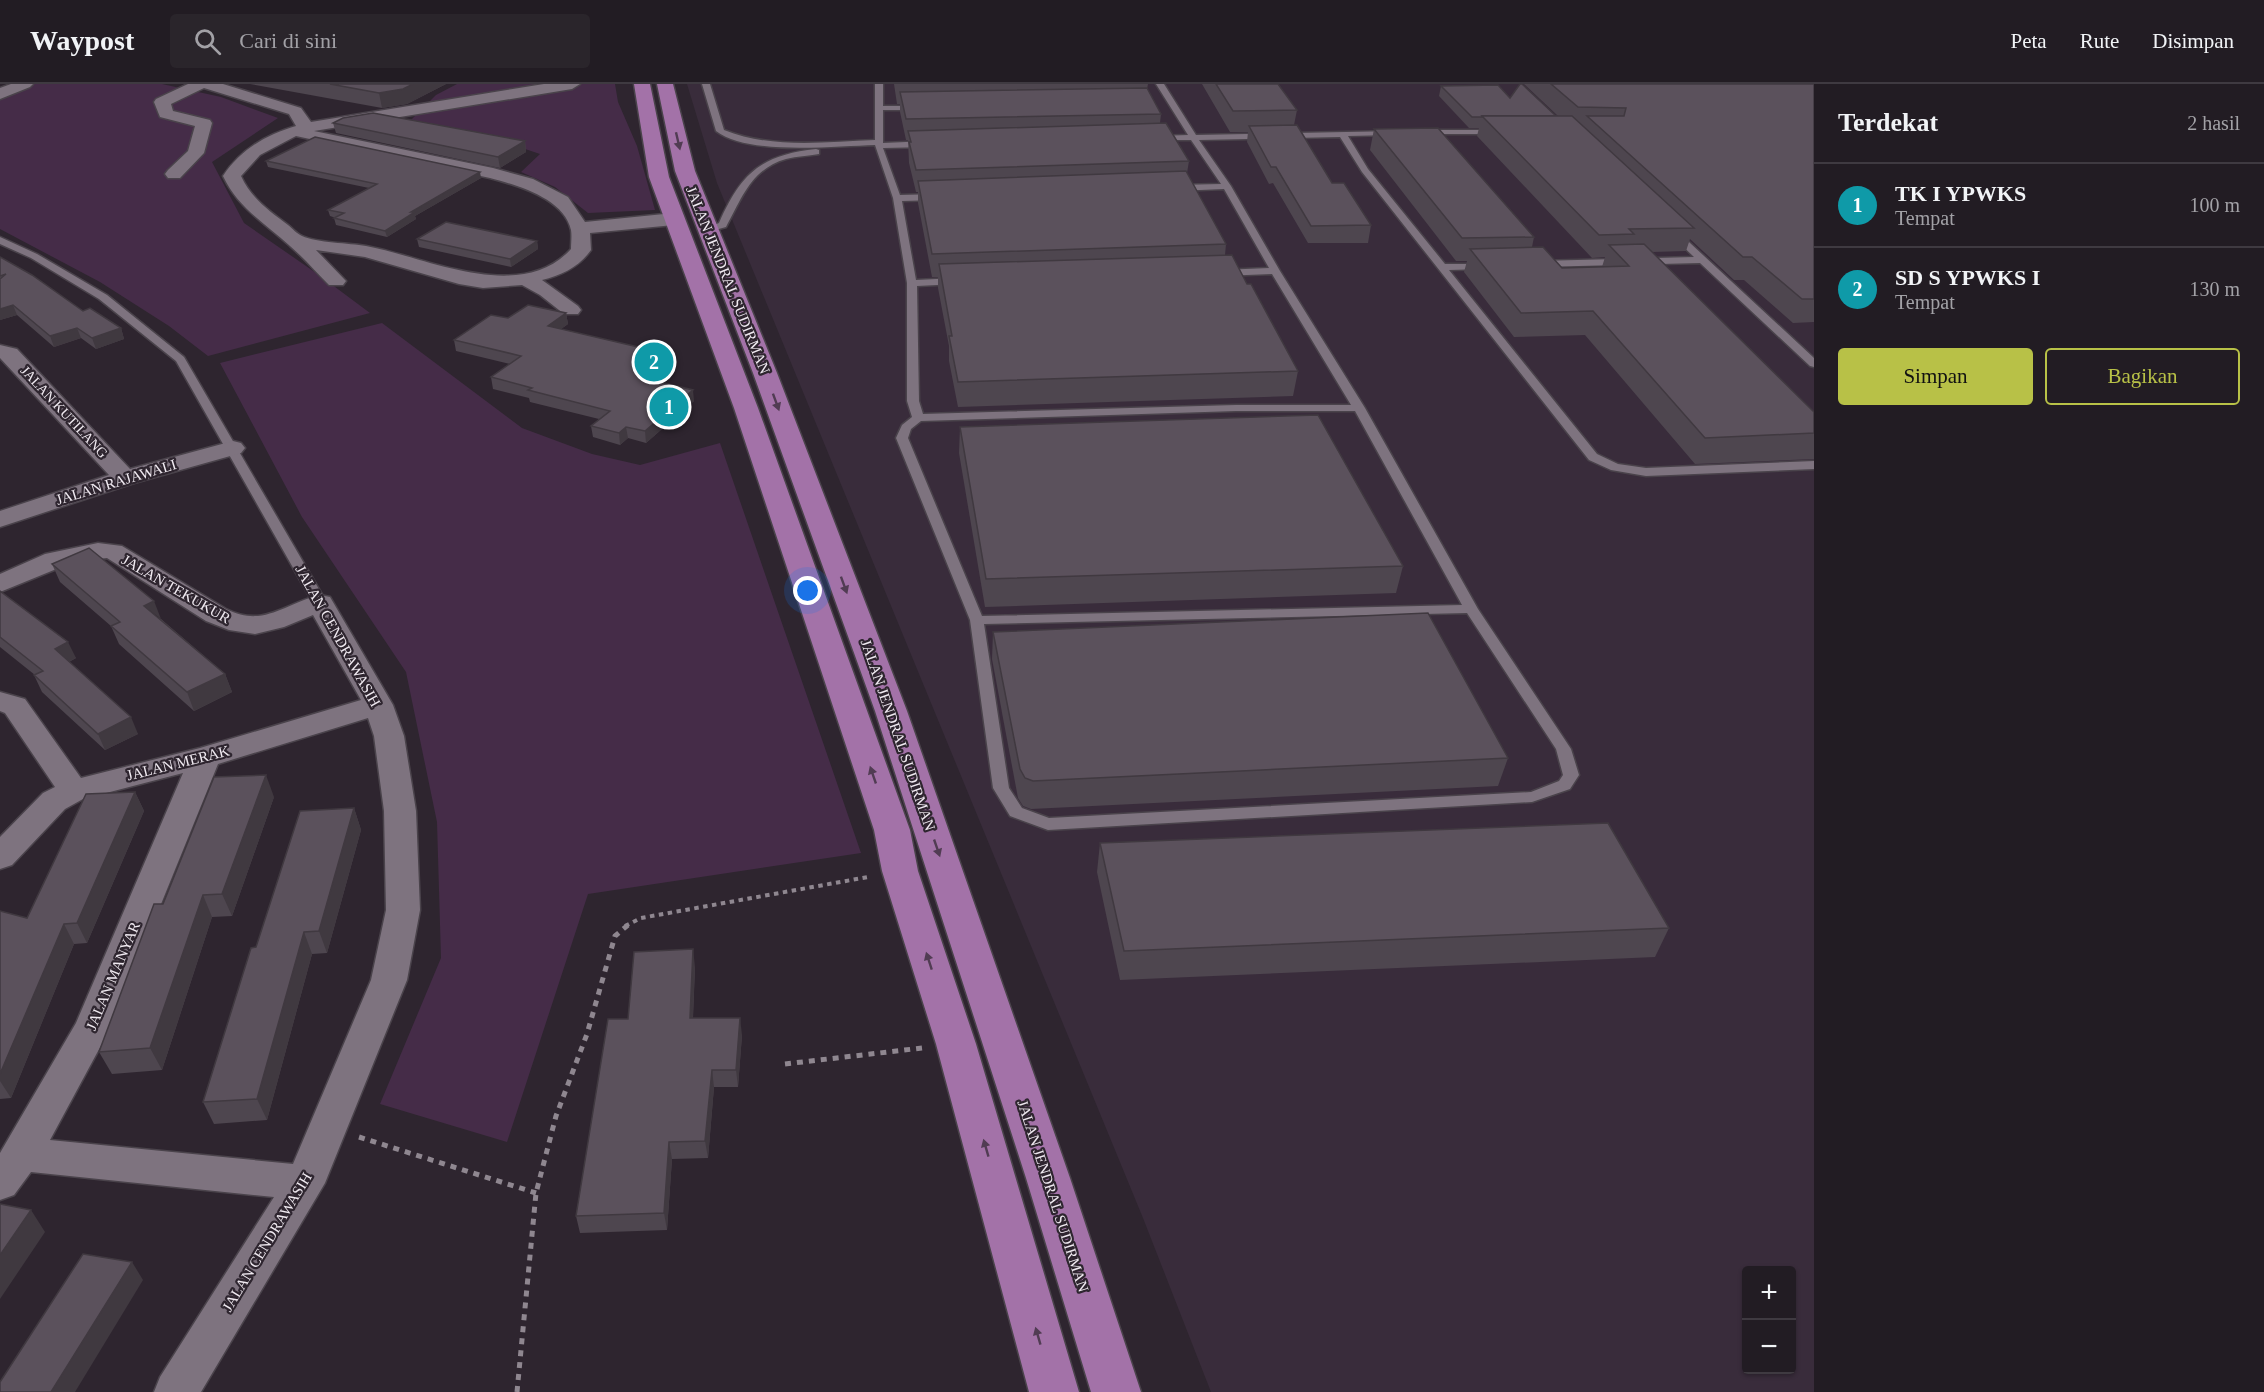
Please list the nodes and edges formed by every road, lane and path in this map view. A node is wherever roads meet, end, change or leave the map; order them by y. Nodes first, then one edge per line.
1 (25, 84) edge
2 (200, 84) edge
3 (207, 84) edge
4 (572, 84) edge
5 (642, 84) edge
6 (665, 84) edge
7 (706, 84) edge
8 (879, 84) edge
9 (1160, 84) edge
10 (0, 94) edge
11 (880, 108) junction
12 (926, 108) edge
13 (298, 130) junction
14 (1413, 132) edge
15 (1503, 132) edge
16 (1401, 133) edge
17 (1342, 134) junction
18 (1195, 137) junction
19 (1148, 138) edge
20 (938, 144) edge
21 (879, 146) junction
22 (174, 174) dead end
23 (1227, 186) junction
24 (1168, 188) edge
25 (944, 196) edge
26 (897, 198) junction
27 (674, 219) junction
28 (1663, 222) edge
29 (580, 228) junction
30 (707, 231) junction
31 (0, 240) edge
32 (296, 242) junction
33 (1703, 260) junction
34 (1525, 265) edge
35 (1490, 266) edge
36 (1442, 267) junction
37 (1275, 271) junction
38 (1205, 273) edge
39 (525, 279) junction
40 (336, 281) dead end
41 (971, 281) edge
42 (912, 283) junction
43 (571, 310) dead end
44 (0, 351) edge
45 (1814, 364) edge
46 (1359, 408) junction
47 (918, 418) junction
48 (232, 448) junction
49 (1814, 465) edge
50 (125, 478) junction
51 (0, 519) edge
52 (0, 584) edge
53 (320, 603) junction
54 (1471, 609) junction
55 (977, 620) junction
56 (0, 701) edge
57 (378, 705) junction
58 (205, 757) junction
59 (73, 791) junction
60 (0, 857) edge
61 (900, 871) junction
62 (956, 1044) junction
63 (785, 1065) dead end
64 (328, 1127) junction
65 (11, 1169) edge
66 (305, 1183) junction
67 (536, 1193) junction
68 (176, 1392) edge
69 (517, 1392) edge
70 (1054, 1392) edge
71 (1116, 1392) edge

1 - 10 street
2 - 22 street
3 - 13 street
4 - 13 street
5 - 27 highway, JALAN JENDRAL SUDIRMAN
6 -> 30 highway, JALAN JENDRAL SUDIRMAN
7 - 21 lane
8 - 11 lane
9 - 18 lane
11 - 12 lane
11 - 21 lane
13 - 29 street
13 - 32 street
14 - 15 lane
16 - 17 lane
17 - 18 lane
17 - 36 lane
18 - 19 lane
18 - 23 lane
20 - 21 lane
21 - 26 lane
21 - 30 lane
23 - 24 lane
23 - 37 lane
25 - 26 lane
26 - 42 lane
27 - 29 street
61 -> 27 highway, JALAN JENDRAL SUDIRMAN
28 - 33 lane
29 - 39 street
30 -> 71 highway, JALAN JENDRAL SUDIRMAN
31 - 48 lane, JALAN CENDRAWASIH
32 - 39 street
32 - 40 street
33 - 34 lane
33 - 45 lane
35 - 36 lane
36 - 49 lane
37 - 38 lane
37 - 46 lane
39 - 43 street
41 - 42 lane
42 - 47 lane
44 - 50 street, JALAN KUTILANG
46 - 47 lane
46 - 54 lane
47 - 55 lane
48 - 50 street, JALAN RAJAWALI
48 - 53 lane, JALAN CENDRAWASIH
50 - 51 street, JALAN RAJAWALI
52 - 53 street, JALAN TEKUKUR
53 - 57 street, JALAN CENDRAWASIH
54 - 55 lane
54 - 55 lane
56 - 59 street
57 - 58 street, JALAN MERAK
57 - 64 street, JALAN CENDRAWASIH
58 - 59 street, JALAN MERAK
58 - 65 street, JALAN MANYAR
59 - 60 street, JALAN MERAK
62 -> 61 highway, JALAN JENDRAL SUDIRMAN
61 - 67 path
62 - 63 path
70 -> 62 highway, JALAN JENDRAL SUDIRMAN
64 - 66 street, JALAN CENDRAWASIH
64 - 67 path
65 - 66 street
66 - 68 street, JALAN CENDRAWASIH
67 - 69 path

